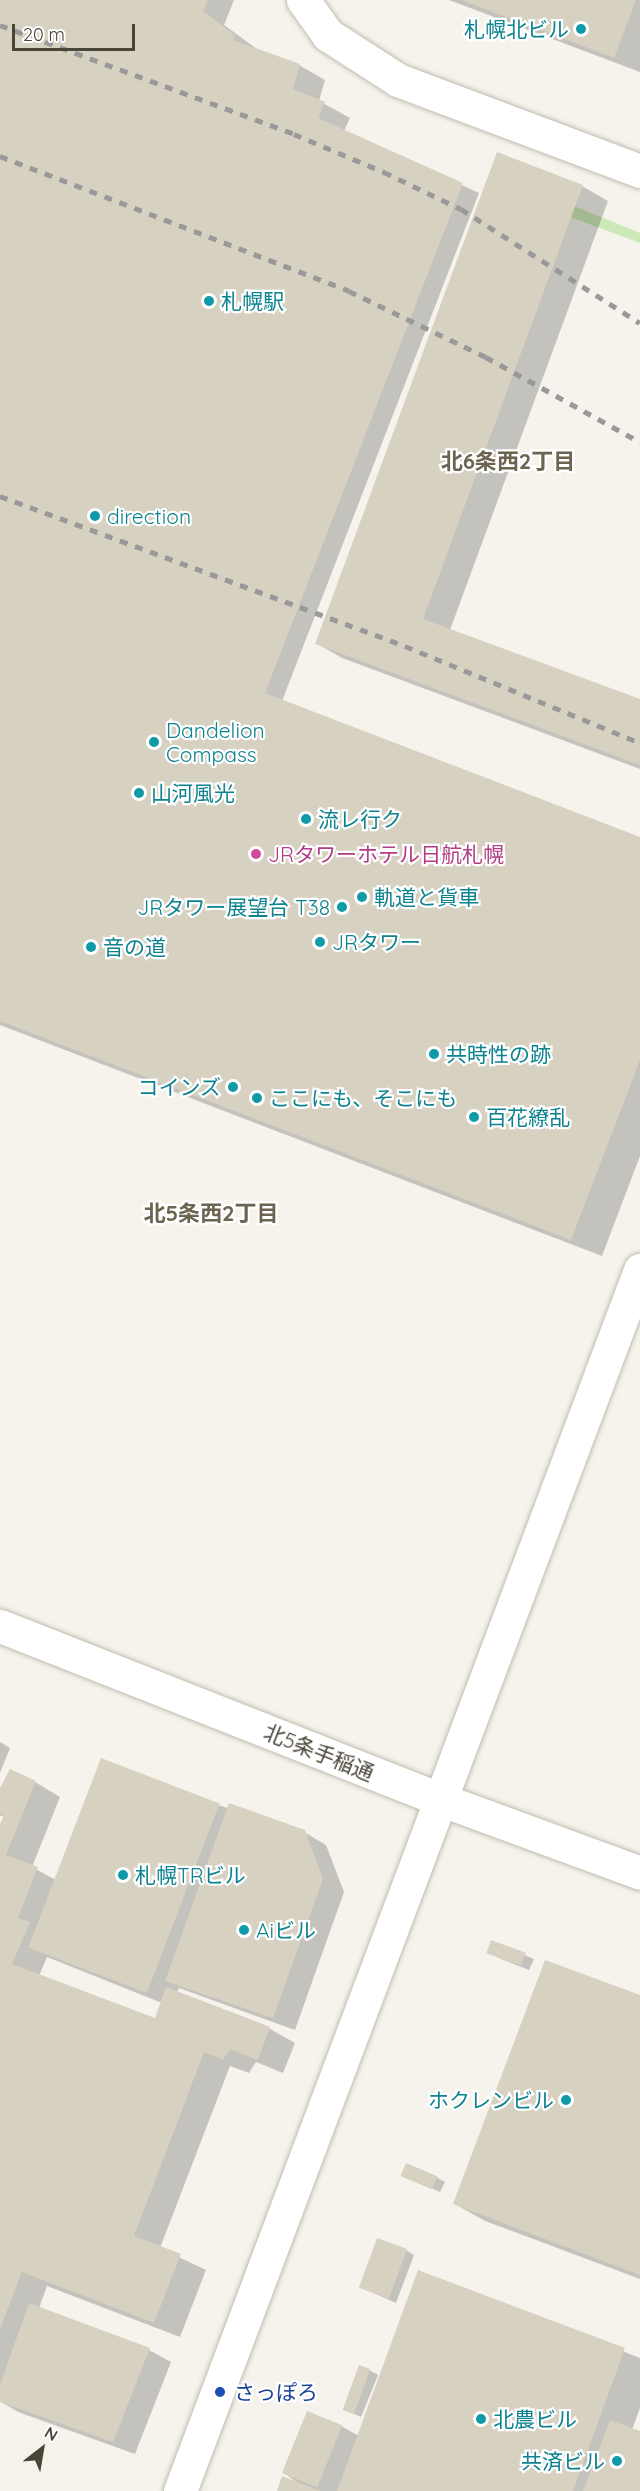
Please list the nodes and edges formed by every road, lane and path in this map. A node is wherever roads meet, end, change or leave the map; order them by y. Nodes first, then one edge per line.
1 (303, 0) edge
2 (640, 171) edge
3 (640, 1270) edge
4 (0, 1626) edge
5 (442, 1800) junction
6 (640, 1873) edge
7 (180, 2491) edge

1 - 2 street
3 - 5 street
4 - 5 street, 北5条手稲通
5 - 6 street, 北5条手稲通
5 - 7 street

